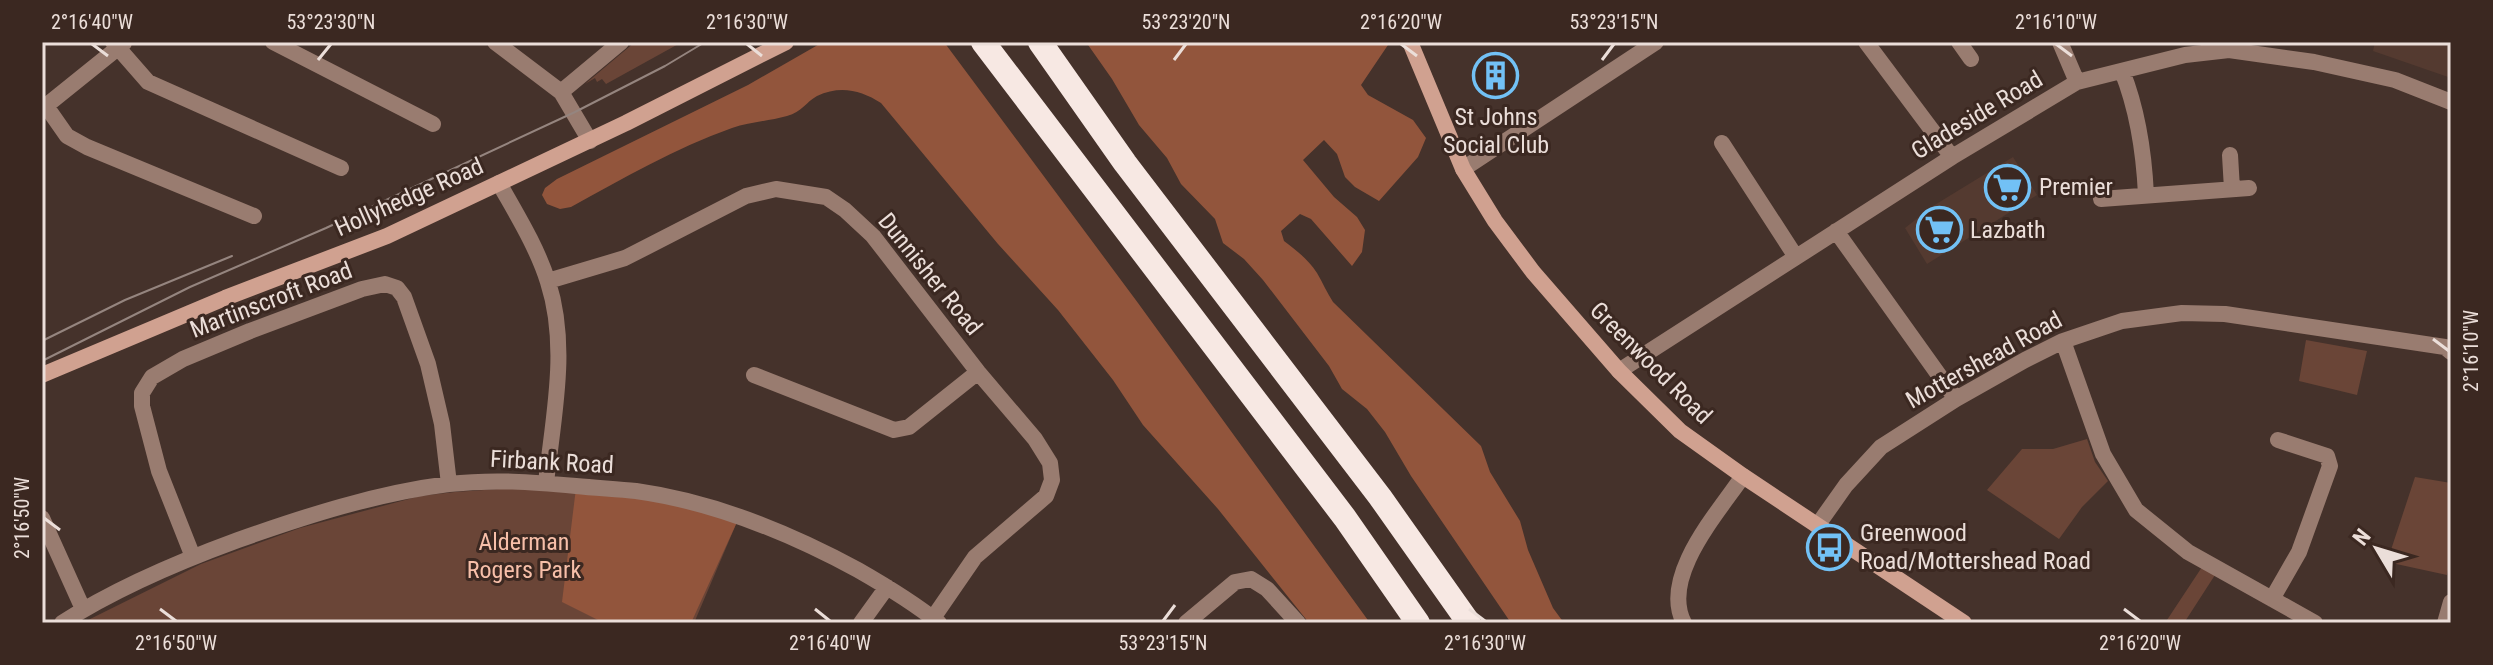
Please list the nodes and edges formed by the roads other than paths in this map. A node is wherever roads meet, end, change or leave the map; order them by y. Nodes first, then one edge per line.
1 (273, 42) edge
2 (495, 42) edge
3 (621, 42) edge
4 (786, 42) edge
5 (983, 42) edge
6 (1040, 42) edge
7 (1410, 42) edge
8 (1656, 42) edge
9 (1866, 42) edge
10 (1959, 42) edge
11 (2060, 42) edge
12 (118, 44) edge
13 (2229, 46) edge
14 (1971, 59) dead end
15 (2122, 71) junction
16 (2077, 82) junction
17 (561, 92) junction
18 (2451, 102) edge
19 (44, 107) edge
20 (433, 124) dead end
21 (590, 141) junction
22 (1722, 143) dead end
23 (2230, 155) dead end
24 (1952, 157) junction
25 (341, 168) dead end
26 (1463, 169) junction
27 (499, 183) junction
28 (2146, 195) junction
29 (2101, 199) dead end
30 (254, 216) dead end
31 (1836, 231) junction
32 (1796, 257) junction
33 (548, 281) junction
34 (2063, 341) junction
35 (2451, 352) edge
36 (1619, 371) junction
37 (978, 372) junction
38 (42, 375) edge
39 (754, 375) dead end
40 (1956, 399) junction
41 (2278, 440) dead end
42 (1743, 476) junction
43 (546, 483) junction
44 (449, 484) junction
45 (42, 518) edge
46 (1817, 526) junction
47 (193, 557) junction
48 (887, 587) junction
49 (2272, 599) junction
50 (2451, 602) edge
51 (83, 609) junction
52 (936, 620) edge
53 (62, 623) edge
54 (861, 623) edge
55 (1186, 623) edge
56 (1298, 623) edge
57 (1418, 623) edge
58 (1469, 623) edge
59 (1684, 623) edge
60 (1964, 623) edge
61 (2315, 623) edge
62 (2445, 623) edge

1 - 20 street
2 - 17 street
3 - 17 street
4 - 21 street, Hollyhedge Road
5 - 57 highway
6 - 58 highway
7 - 26 street, Greenwood Road
8 - 26 street
9 - 24 street
10 - 14 street
11 - 16 street
12 - 19 street
12 - 25 street
13 - 15 street, Gladeside Road
13 - 18 street, Gladeside Road
15 - 16 street, Gladeside Road
15 - 28 street
16 - 24 street, Gladeside Road
17 - 21 street
19 - 30 street
21 - 27 street, Hollyhedge Road
22 - 32 street
23 - 28 street
24 - 31 street, Gladeside Road
26 - 36 street, Greenwood Road
27 - 33 street
27 - 38 street, Hollyhedge Road
28 - 29 street
31 - 32 street, Gladeside Road
31 - 40 street
32 - 36 street, Gladeside Road
33 - 37 street, Dunnisher Road
33 - 43 street
34 - 35 street, Mottershead Road
34 - 40 street, Mottershead Road
34 - 49 street
36 - 42 street, Greenwood Road
37 - 39 street
37 - 52 street, Dunnisher Road
40 - 46 street, Mottershead Road
41 - 49 street
42 - 46 street, Greenwood Road
42 - 59 street
43 - 44 street, Firbank Road
43 - 48 street, Firbank Road
44 - 47 street, Firbank Road
44 - 47 street, Martinscroft Road
45 - 51 street
46 - 60 street, Greenwood Road
47 - 51 street, Firbank Road
48 - 52 street, Firbank Road
48 - 54 street
49 - 61 street
50 - 62 street
51 - 53 street, Firbank Road
55 - 56 street

